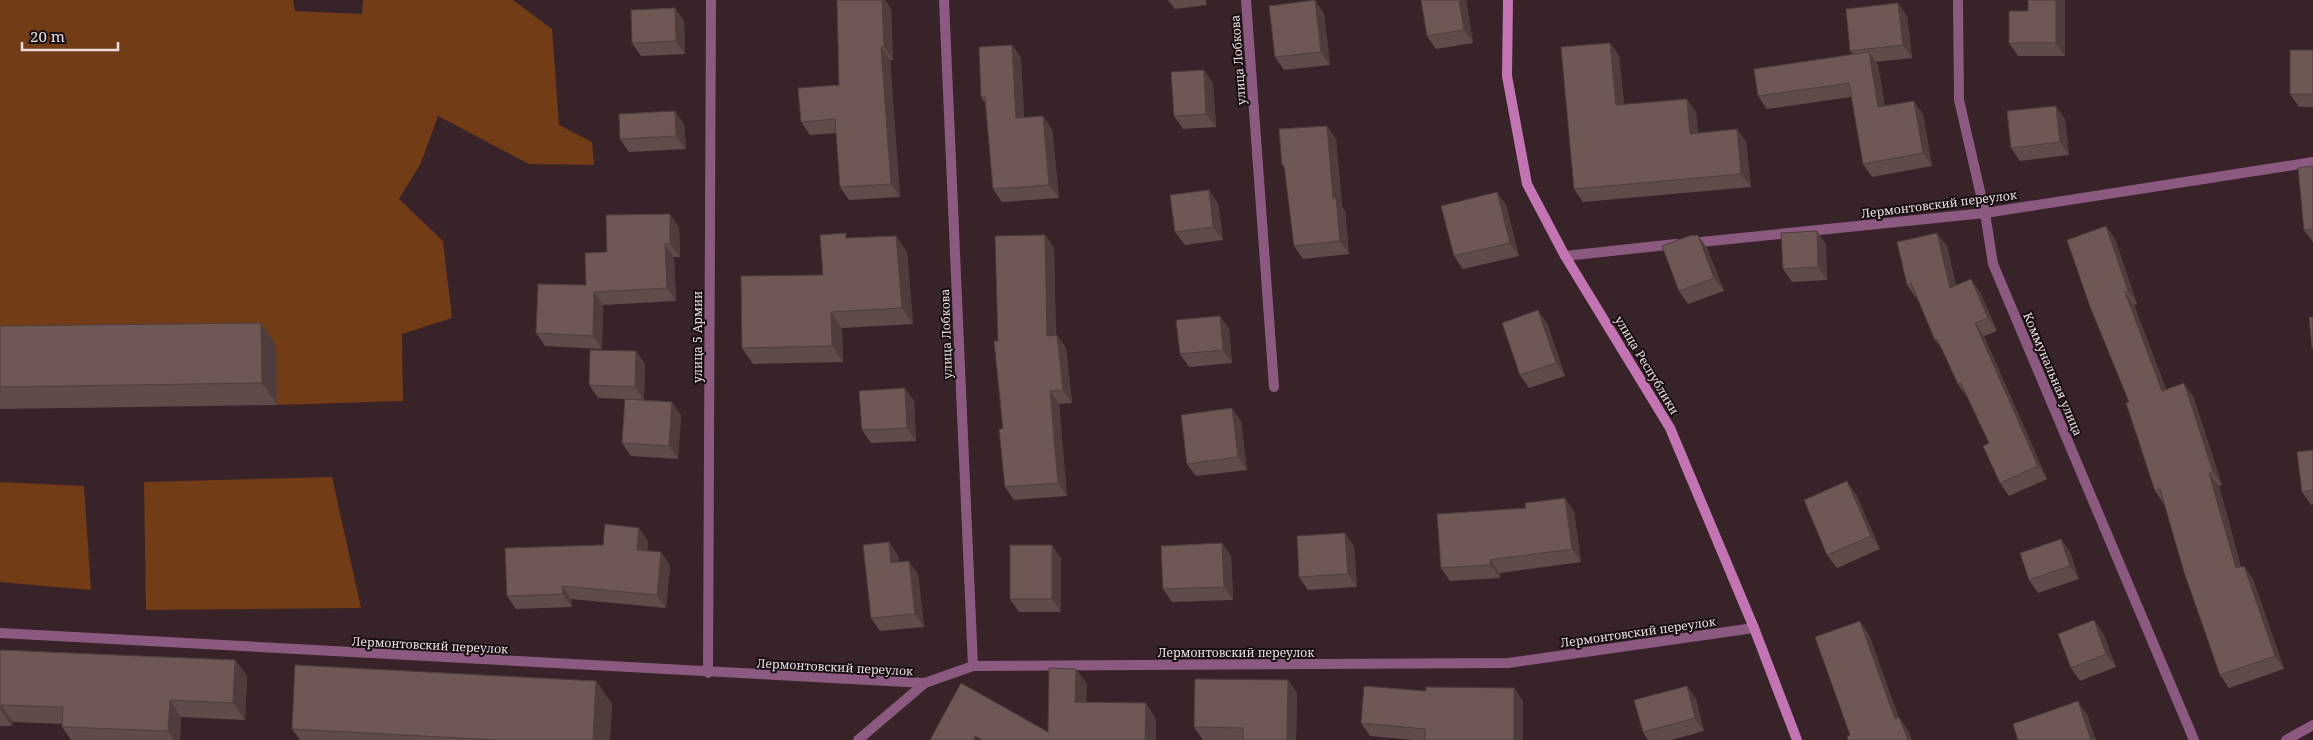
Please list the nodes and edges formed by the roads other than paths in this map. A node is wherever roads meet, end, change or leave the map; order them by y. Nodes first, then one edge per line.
1 (710, 0) edge
2 (944, 0) edge
3 (1246, 0) edge
4 (1508, 0) edge
5 (1958, 0) edge
6 (2313, 162) edge
7 (1985, 212) junction
8 (1565, 256) junction
9 (1274, 388) dead end
10 (1754, 628) junction
11 (0, 633) edge
12 (973, 666) junction
13 (708, 673) junction
14 (925, 683) junction
15 (2313, 725) edge
16 (858, 740) edge
17 (1797, 740) edge
18 (2194, 740) edge
19 (2286, 740) edge

1 - 13 street, улица 5 Армии
2 - 12 street, улица Лобкова
3 - 9 street, улица Лобкова
4 - 8 main road, улица Республики
5 - 7 street, Коммунальная улица
6 - 7 street, Лермонтовский переулок
7 - 8 street, Лермонтовский переулок
7 - 18 street, Коммунальная улица
8 - 10 main road, улица Республики
10 - 12 street, Лермонтовский переулок
10 - 17 main road, улица Республики
11 - 13 street, Лермонтовский переулок
12 - 14 street, Лермонтовский переулок
13 - 14 street, Лермонтовский переулок
14 - 16 street
15 - 19 street

